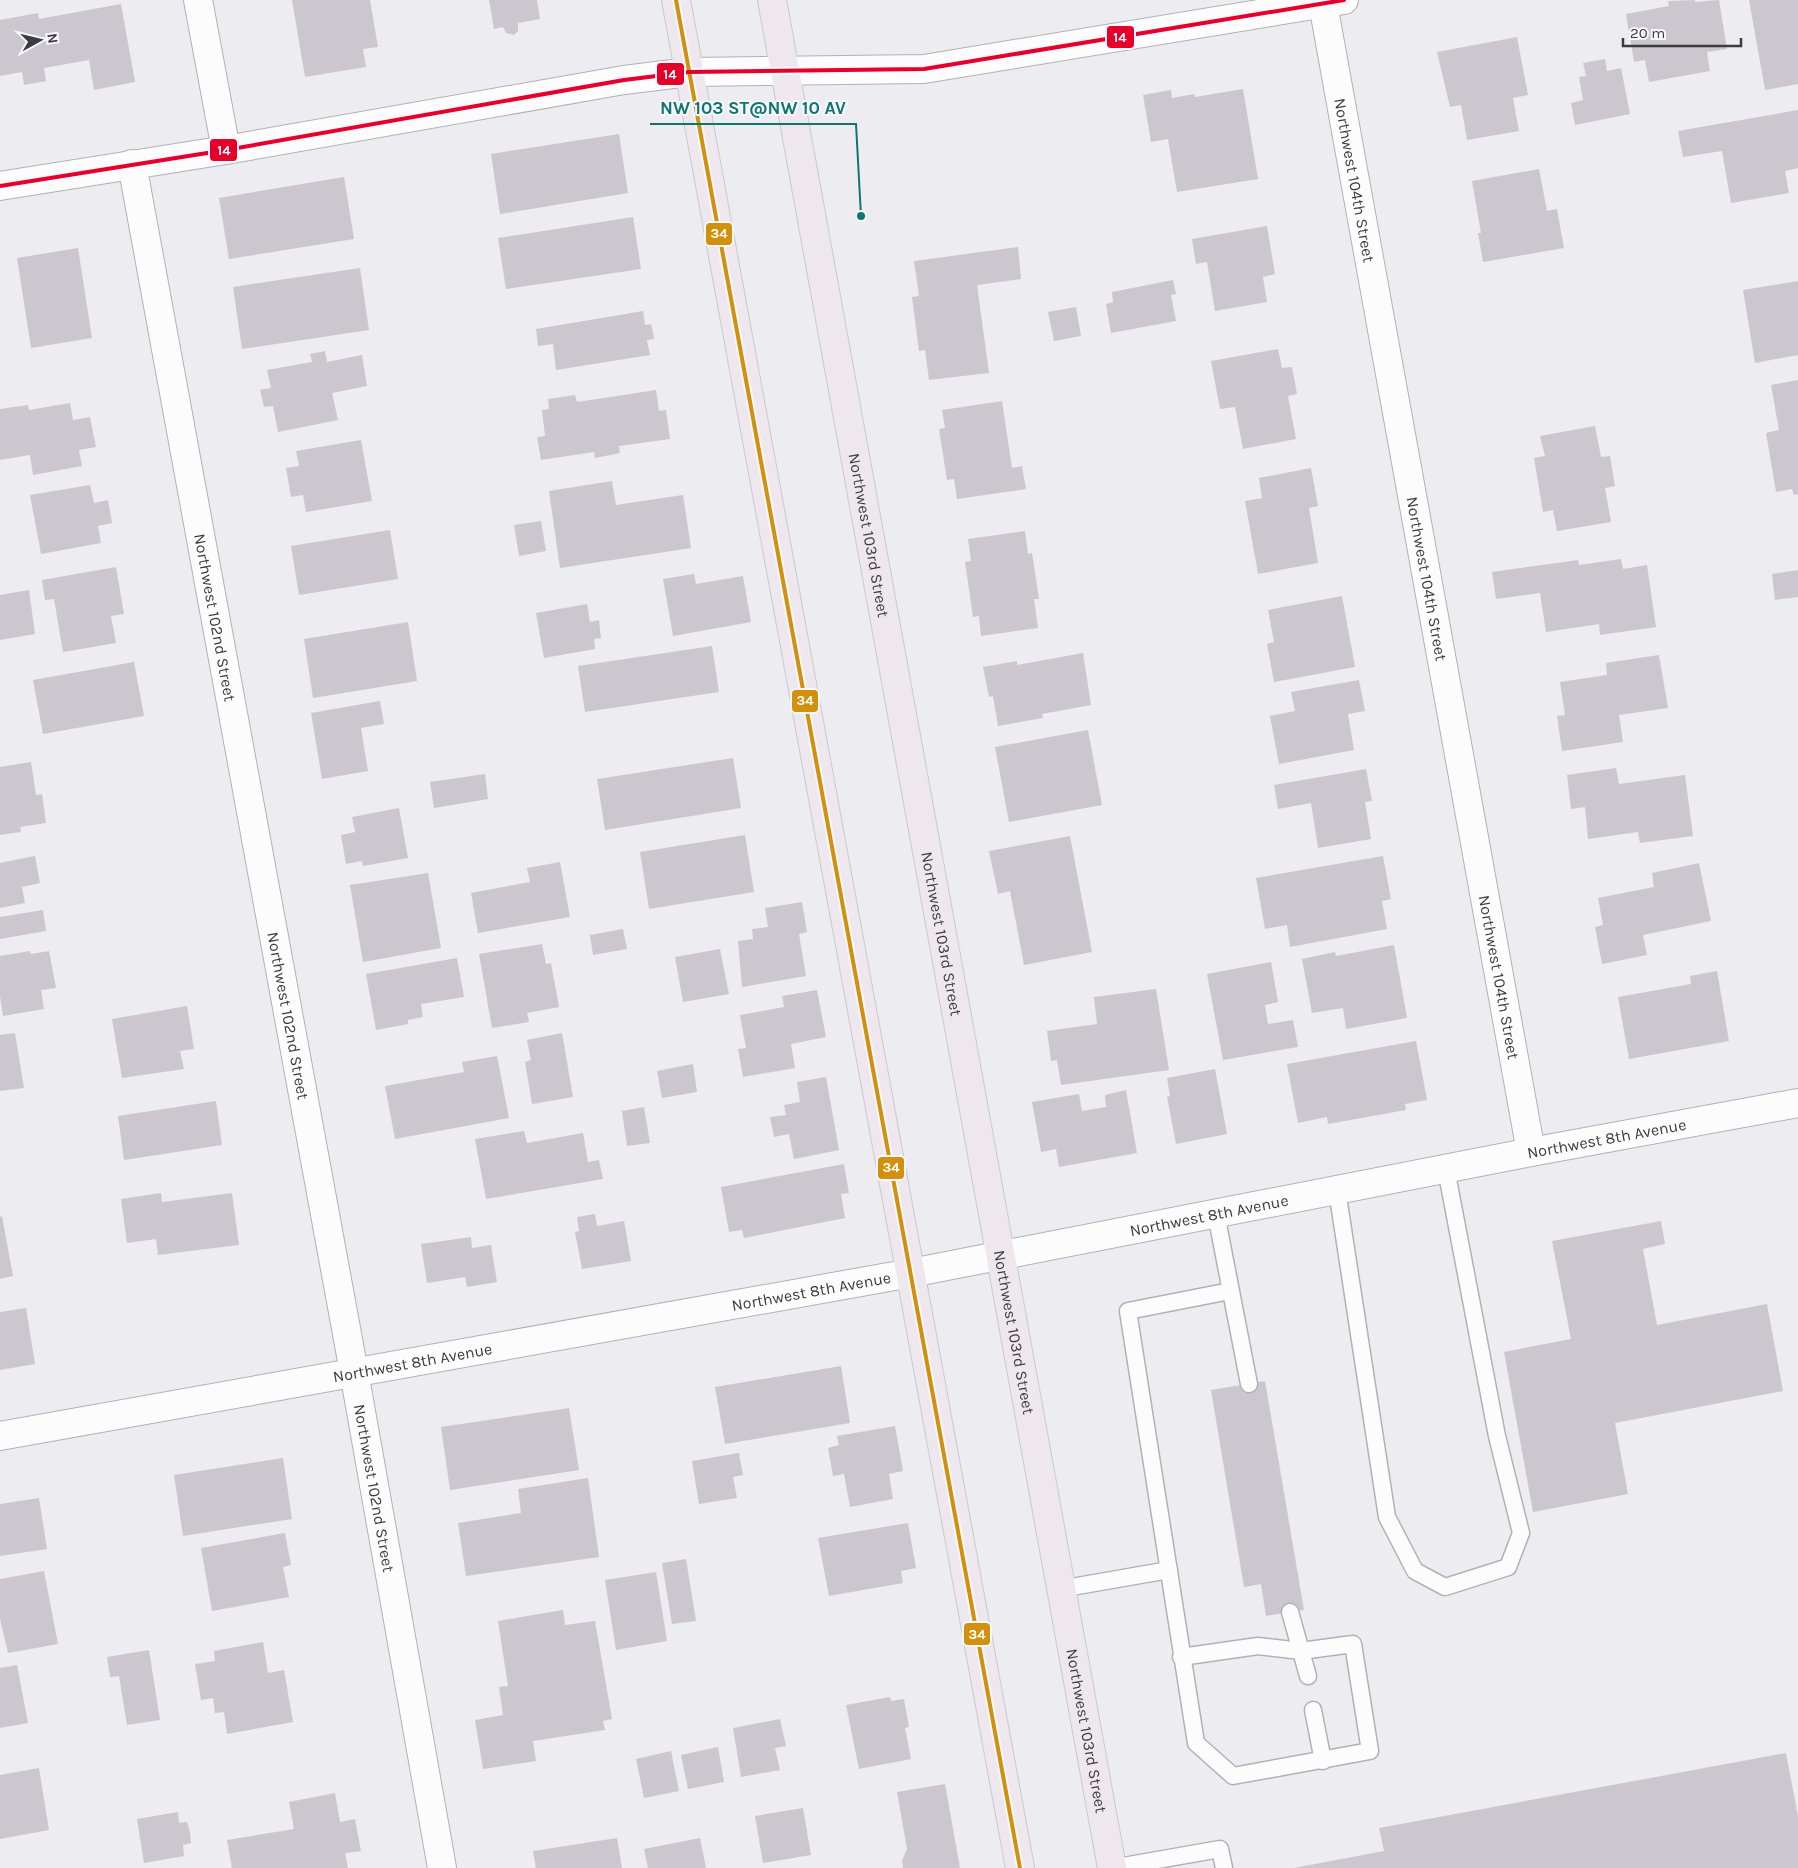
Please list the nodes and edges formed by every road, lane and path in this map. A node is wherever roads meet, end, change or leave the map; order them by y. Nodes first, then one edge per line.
1 (198, 0) edge
2 (676, 0) edge
3 (772, 0) edge
4 (1333, 2) edge
5 (785, 69) junction
6 (689, 72) junction
7 (226, 150) junction
8 (132, 164) junction
9 (0, 186) edge
10 (1798, 1103) edge
11 (1531, 1152) junction
12 (1446, 1169) junction
13 (1337, 1190) junction
14 (1216, 1214) junction
15 (999, 1256) junction
16 (911, 1273) junction
17 (1230, 1291) junction
18 (354, 1372) junction
19 (1249, 1384) dead end
20 (0, 1436) edge
21 (1170, 1570) junction
22 (1060, 1589) junction
23 (1290, 1612) dead end
24 (1301, 1651) junction
25 (1181, 1657) junction
26 (1308, 1676) dead end
27 (1313, 1710) dead end
28 (1323, 1761) junction
29 (442, 1868) edge
30 (1020, 1868) edge
31 (1112, 1868) edge
32 (1224, 1868) edge

1 - 7 street
2 - 6 main road
3 - 5 main road, Northwest 103rd Street
4 - 5 street
4 - 11 street, Northwest 104th Street
5 - 6 street
5 - 15 main road, Northwest 103rd Street
6 - 7 street
6 - 16 main road
7 - 8 street
8 - 9 street
8 - 18 street, Northwest 102nd Street
10 - 11 street, Northwest 8th Avenue
11 - 12 street, Northwest 8th Avenue
12 - 13 street, Northwest 8th Avenue
12 - 13 lane
13 - 14 street, Northwest 8th Avenue
14 - 15 street, Northwest 8th Avenue
14 - 17 lane
15 - 16 street, Northwest 8th Avenue
15 - 22 main road, Northwest 103rd Street
16 - 18 street, Northwest 8th Avenue
16 - 30 main road
17 - 19 lane
17 - 21 lane
18 - 20 street, Northwest 8th Avenue
18 - 29 street, Northwest 102nd Street
21 - 22 lane
21 - 25 lane
22 - 31 main road, Northwest 103rd Street
23 - 24 lane
24 - 25 lane
24 - 26 lane
24 - 28 lane
25 - 28 lane
27 - 28 lane
31 - 32 lane

